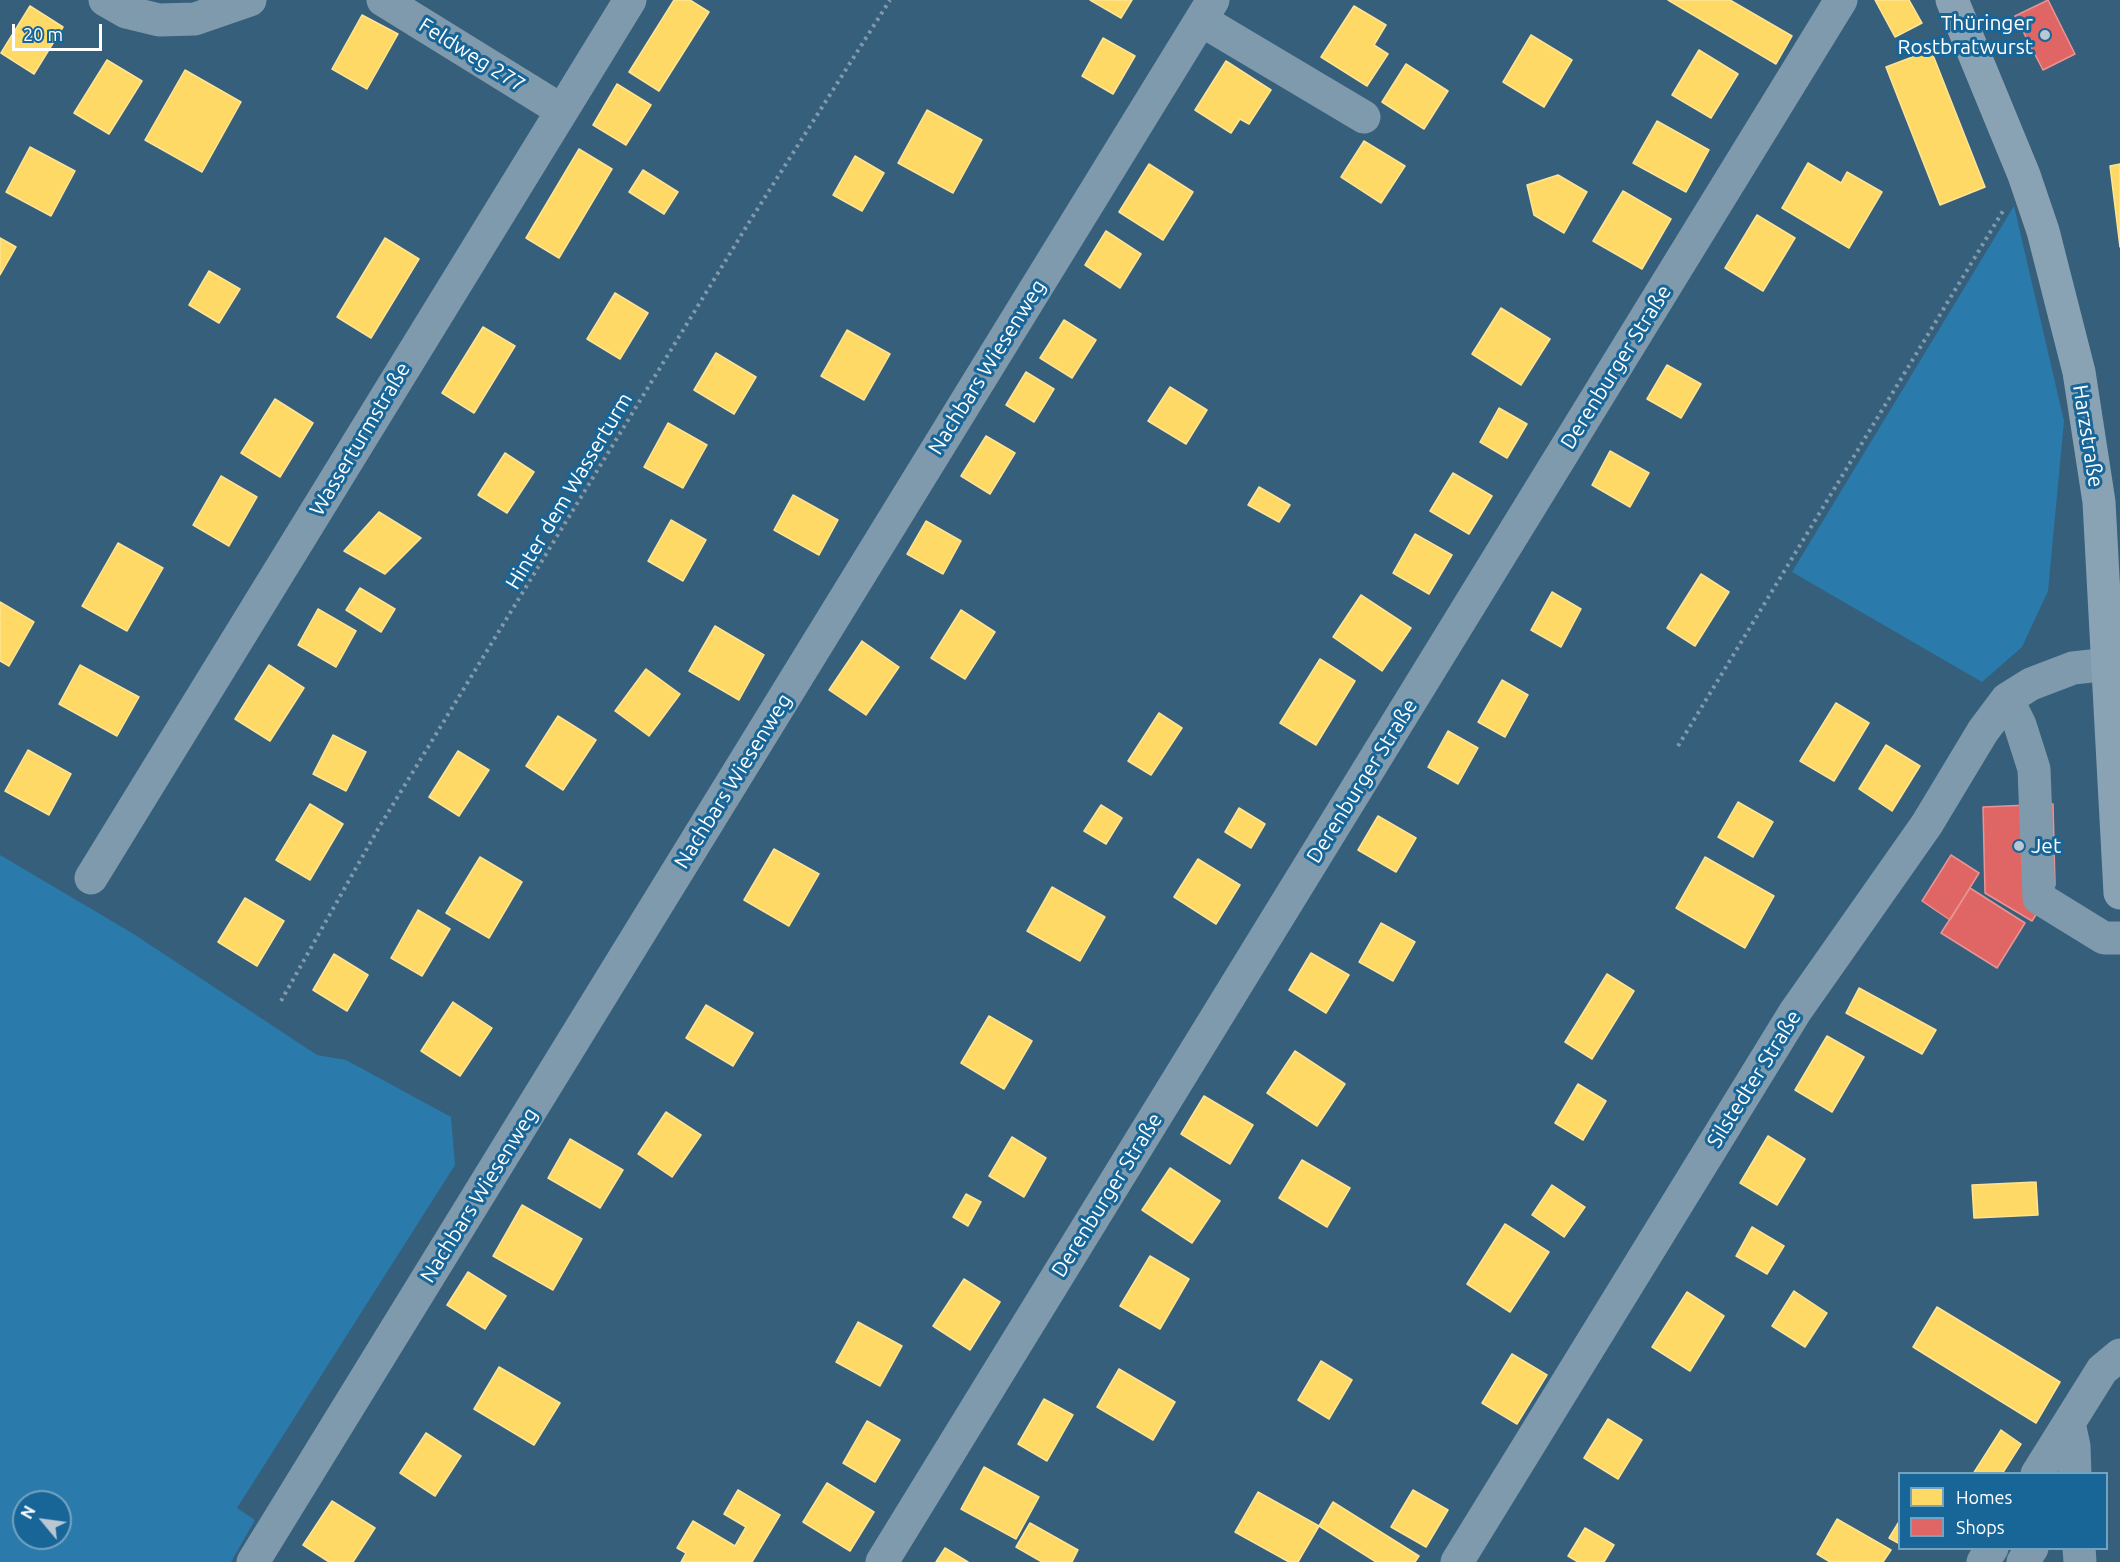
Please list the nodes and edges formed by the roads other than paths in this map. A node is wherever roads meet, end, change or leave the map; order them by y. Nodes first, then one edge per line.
1 (105, 0) edge
2 (250, 0) edge
3 (382, 0) edge
4 (630, 0) edge
5 (1841, 0) edge
6 (1952, 0) edge
7 (1207, 10) edge
8 (561, 110) junction
9 (1364, 117) dead end
10 (2109, 664) junction
11 (2007, 699) junction
12 (91, 878) dead end
13 (2120, 893) edge
14 (2120, 938) edge
15 (2120, 1354) edge
16 (2068, 1423) junction
17 (2038, 1472) edge
18 (2075, 1472) edge
19 (253, 1562) edge
20 (882, 1562) edge
21 (1457, 1562) edge

1 - 2 street
3 - 8 street, Feldweg 277
4 - 8 street, Wasserturmstraße
5 - 20 street, Derenburger Straße
6 - 10 main road, Harzstraße
7 - 9 street
7 - 19 street, Nachbars Wiesenweg
8 - 12 street, Wasserturmstraße
10 - 11 street, Silstedter Straße
10 - 13 main road, Harzstraße
11 - 14 street
11 - 21 street, Silstedter Straße
15 - 16 street
16 - 17 street
16 - 18 street

